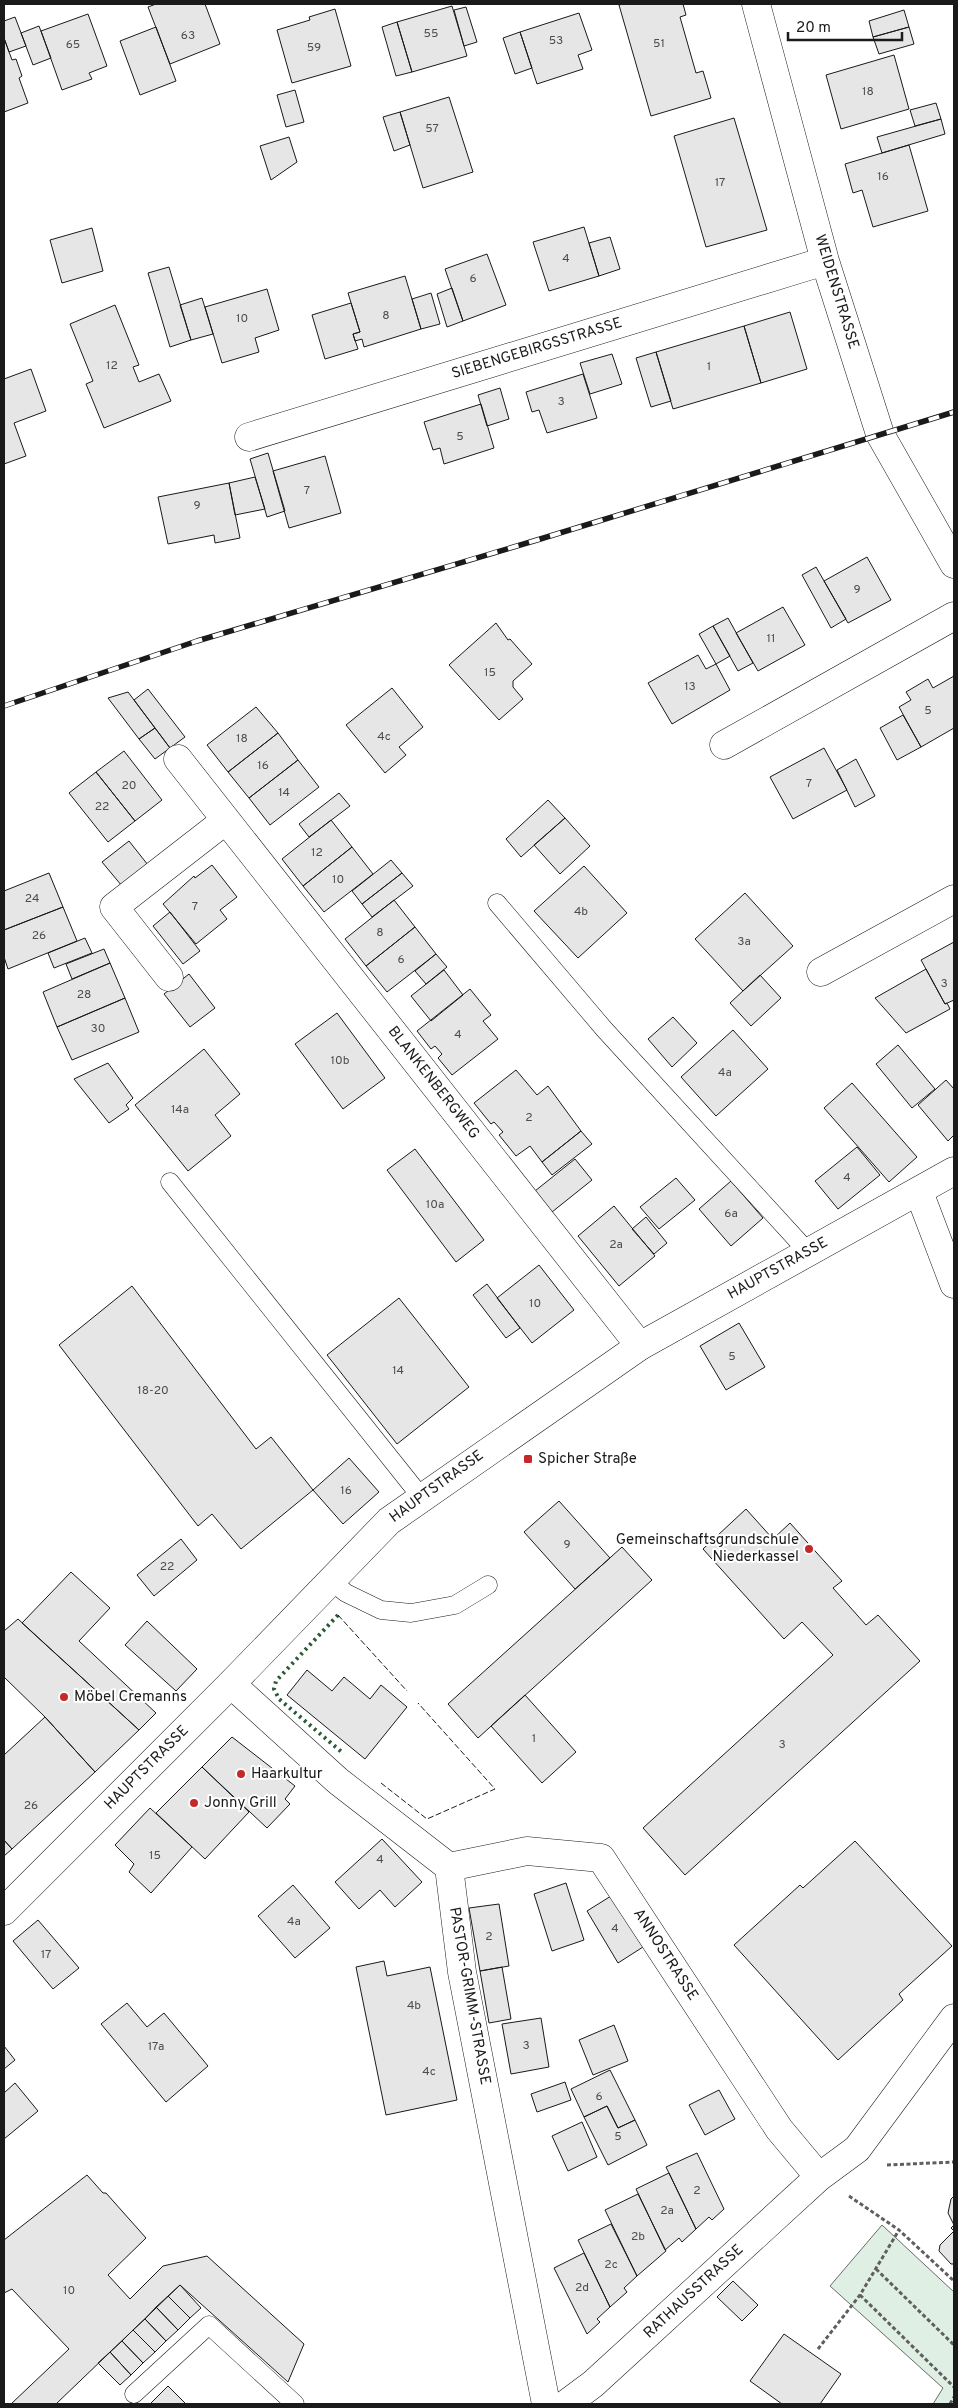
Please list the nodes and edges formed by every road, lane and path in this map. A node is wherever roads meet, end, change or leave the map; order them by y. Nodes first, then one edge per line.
1 (756, 4) edge
2 (826, 261) junction
3 (249, 436) dead end
4 (950, 547) edge
5 (954, 616) edge
6 (724, 745) dead end
7 (178, 759) dead end
8 (226, 820) junction
9 (954, 899) edge
10 (497, 903) dead end
11 (820, 972) dead end
12 (169, 977) dead end
13 (954, 1171) edge
14 (170, 1182) dead end
15 (919, 1192) junction
16 (808, 1253) junction
17 (954, 1284) edge
18 (640, 1346) junction
19 (422, 1498) junction
20 (331, 1581) junction
21 (488, 1584) dead end
22 (231, 1684) junction
23 (449, 1867) junction
24 (4, 1911) edge
25 (954, 2018) edge
26 (954, 2162) edge
27 (825, 2172) junction
28 (899, 2230) junction
29 (876, 2270) junction
30 (954, 2281) edge
31 (860, 2295) junction
32 (954, 2345) edge
33 (818, 2349) dead end
34 (954, 2388) edge
35 (134, 2394) dead end
36 (954, 2397) edge
37 (295, 2404) edge
38 (546, 2404) edge
39 (566, 2404) edge
40 (950, 2404) edge

1 - 2 street, WEIDENSTRASSE
2 - 3 street, SIEBENGEBIRGSSTRASSE
2 - 4 street, WEIDENSTRASSE
5 - 6 street
7 - 8 street, BLANKENBERGWEG
8 - 12 street
8 - 18 street, BLANKENBERGWEG
9 - 11 street
10 - 16 lane
13 - 15 street, HAUPTSTRASSE
14 - 19 lane
15 - 16 street, HAUPTSTRASSE
15 - 17 street
16 - 18 street, HAUPTSTRASSE
18 - 19 street, HAUPTSTRASSE
19 - 20 street, HAUPTSTRASSE
20 - 21 lane
20 - 22 street, HAUPTSTRASSE
22 - 23 street
22 - 24 street, HAUPTSTRASSE
23 - 27 street, ANNOSTRASSE
23 - 38 street, PASTOR-GRIMM-STRASSE
25 - 27 street, RATHAUSSTRASSE
26 - 27 path
27 - 28 path
27 - 39 street, RATHAUSSTRASSE
28 - 29 path
28 - 30 path
29 - 31 path
29 - 32 path
31 - 33 path
31 - 34 path
35 - 37 lane
36 - 40 path

